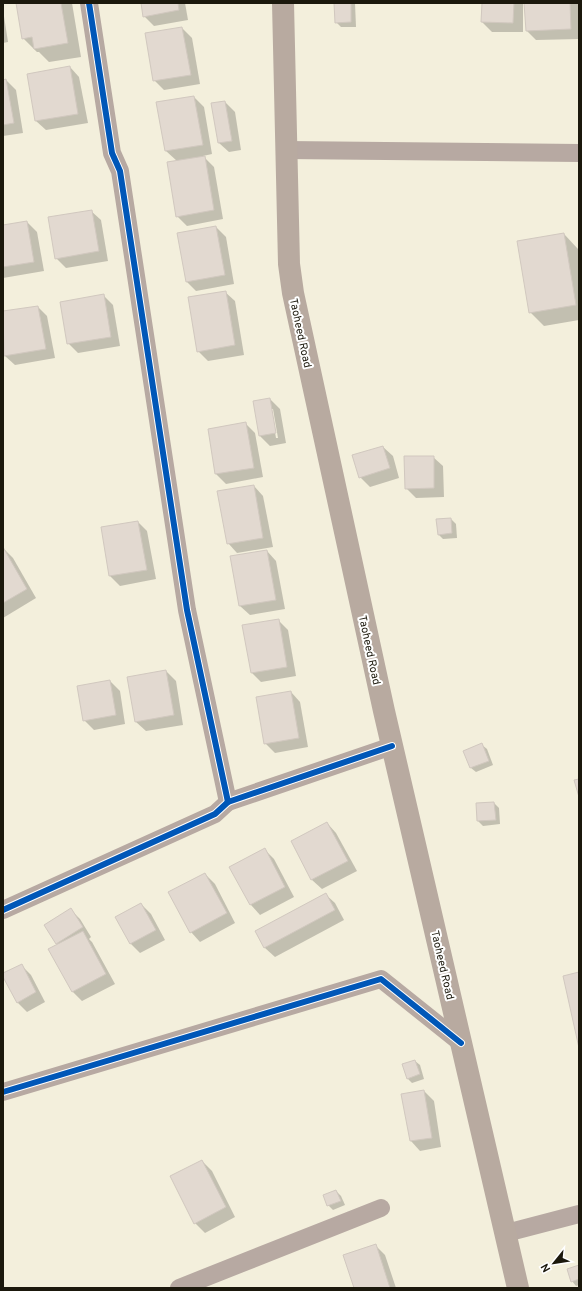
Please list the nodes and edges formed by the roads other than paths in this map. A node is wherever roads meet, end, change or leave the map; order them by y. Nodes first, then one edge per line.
1 (89, 3) edge
2 (283, 3) edge
3 (286, 150) junction
4 (579, 153) edge
5 (392, 746) junction
6 (228, 802) junction
7 (3, 910) edge
8 (461, 1043) junction
9 (3, 1092) edge
10 (381, 1208) dead end
11 (579, 1214) edge
12 (506, 1233) junction
13 (179, 1288) edge
14 (518, 1288) edge

1 - 6 street
2 - 3 main road, Taoheed Road
3 - 4 street
3 - 5 main road, Taoheed Road
5 - 6 street
5 - 8 main road, Taoheed Road
6 - 7 street
8 - 9 street
8 - 12 main road, Taoheed Road
10 - 13 street
11 - 12 street
12 - 14 main road, Taoheed Road

